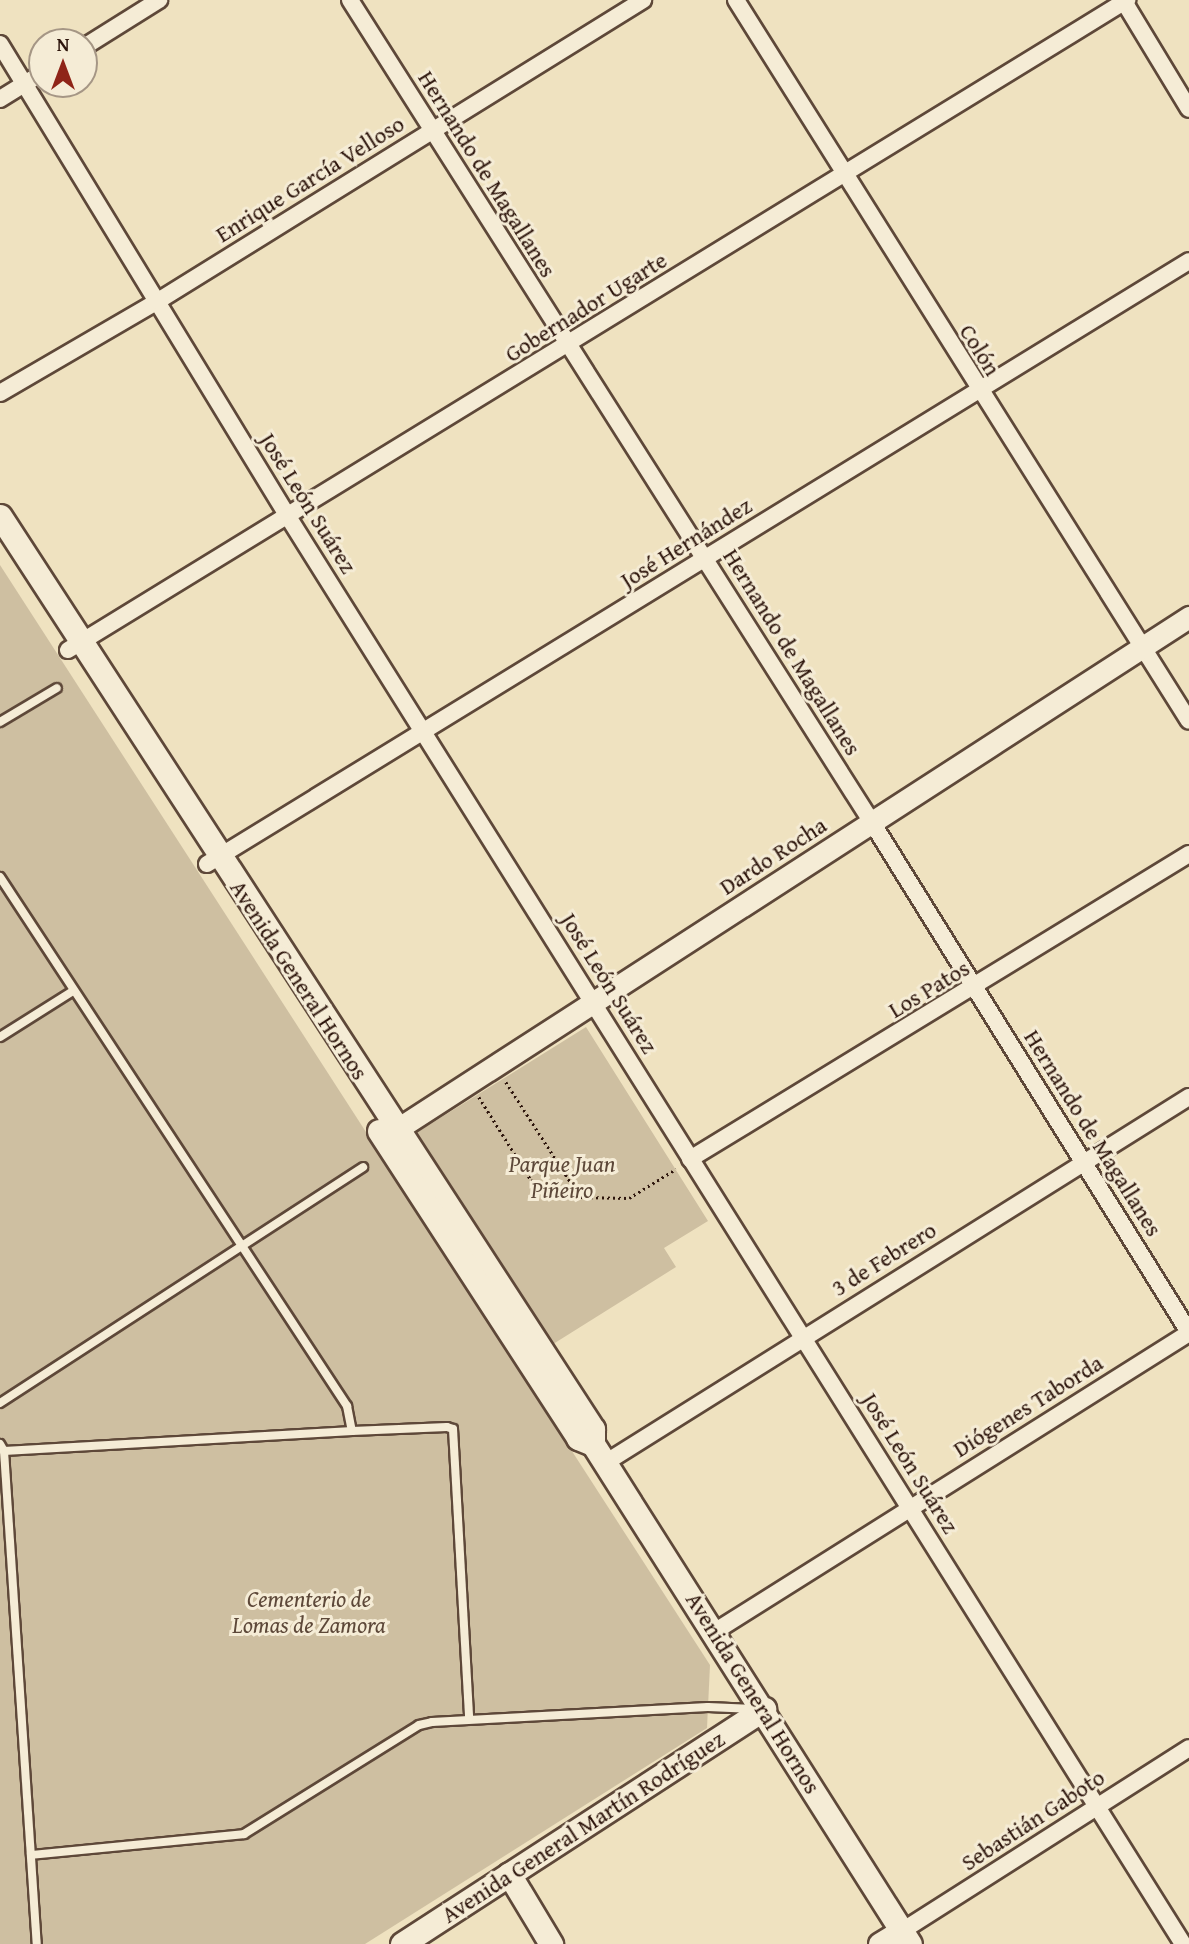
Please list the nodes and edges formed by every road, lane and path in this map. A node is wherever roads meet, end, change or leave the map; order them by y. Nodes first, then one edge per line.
1 (159, 0) edge
2 (350, 0) edge
3 (643, 0) edge
4 (736, 0) edge
5 (1125, 1) edge
6 (98, 38) edge
7 (0, 44) edge
8 (28, 82) edge
9 (24, 84) junction
10 (0, 99) edge
11 (1189, 109) edge
12 (433, 130) junction
13 (845, 172) junction
14 (1189, 261) edge
15 (158, 301) junction
16 (568, 346) junction
17 (978, 390) junction
18 (0, 393) edge
19 (287, 515) junction
20 (0, 516) edge
21 (0, 544) edge
22 (705, 557) junction
23 (1189, 617) edge
24 (74, 646) junction
25 (1143, 646) junction
26 (57, 688) dead end
27 (1189, 721) edge
28 (0, 722) edge
29 (425, 729) junction
30 (873, 824) junction
31 (1189, 854) edge
32 (213, 860) junction
33 (0, 877) edge
34 (975, 987) junction
35 (73, 991) junction
36 (594, 1002) junction
37 (0, 1037) edge
38 (495, 1065) junction
39 (470, 1081) junction
40 (1189, 1097) edge
41 (390, 1133) junction
42 (690, 1159) junction
43 (1085, 1161) junction
44 (363, 1167) dead end
45 (580, 1197) junction
46 (241, 1248) junction
47 (1189, 1332) edge
48 (804, 1335) junction
49 (0, 1403) edge
50 (352, 1431) junction
51 (2, 1447) edge
52 (599, 1454) junction
53 (910, 1506) junction
54 (714, 1632) junction
55 (764, 1709) junction
56 (469, 1719) junction
57 (1189, 1748) edge
58 (1098, 1804) junction
59 (31, 1855) junction
60 (509, 1874) junction
61 (906, 1938) edge
62 (37, 1944) edge
63 (402, 1944) edge
64 (551, 1944) edge
65 (880, 1944) edge
66 (1183, 1944) edge

1 - 6 street
2 - 12 street, Hernando de Magallanes
3 - 12 street, Enrique García Velloso
4 - 13 street, Colón
5 - 11 street
5 - 13 street, Gobernador Ugarte
7 - 9 street, José León Suárez
8 - 9 street
9 - 10 street
9 - 15 street, José León Suárez
12 - 15 street, Enrique García Velloso
12 - 16 street, Hernando de Magallanes
13 - 16 street, Gobernador Ugarte
13 - 17 street, Colón
14 - 17 street, José Hernández
15 - 18 street, Enrique García Velloso
15 - 19 street, José León Suárez
16 - 19 street, Gobernador Ugarte
16 - 22 street, Hernando de Magallanes
17 - 22 street, José Hernández
17 - 25 street, Colón
19 - 24 street, Gobernador Ugarte
19 - 29 street, José León Suárez
20 - 24 main road, Avenida General Hornos
21 - 24 main road, Avenida General Hornos
22 - 29 street, José Hernández
22 - 30 street, Hernando de Magallanes
23 - 25 street, Dardo Rocha
24 - 32 main road, Avenida General Hornos
25 - 27 street, Colón
25 - 30 street, Dardo Rocha
26 - 28 lane
29 - 32 street, José Hernández
29 - 36 street, José León Suárez
30 - 34 street, Hernando de Magallanes
30 - 36 street, Dardo Rocha
31 - 34 street, Los Patos
32 - 41 main road, Avenida General Hornos
33 - 35 lane
34 - 42 street, Los Patos
34 - 43 street, Hernando de Magallanes
35 - 37 lane
35 - 46 lane
36 - 38 street, Dardo Rocha
36 - 42 street, José León Suárez
38 - 39 street, Dardo Rocha
38 - 45 path
39 - 41 street, Dardo Rocha
39 - 45 path
40 - 43 street, 3 de Febrero
41 - 52 main road, Avenida General Hornos
42 - 45 path
42 - 48 street, José León Suárez
43 - 47 street, Hernando de Magallanes
43 - 48 street, 3 de Febrero
44 - 46 lane
46 - 49 lane
46 - 50 lane
47 - 53 street, Diógenes Taborda
48 - 52 street, 3 de Febrero
48 - 53 street, José León Suárez
50 - 51 lane
50 - 56 lane
51 - 59 lane
52 - 54 main road, Avenida General Hornos
53 - 54 street, Diógenes Taborda
53 - 58 street, José León Suárez
54 - 55 main road, Avenida General Hornos
55 - 56 lane
55 - 60 main road, Avenida General Martín Rodríguez
55 - 61 main road, Avenida General Hornos
56 - 59 lane
57 - 58 street, Sebastián Gaboto
58 - 61 street, Sebastián Gaboto
58 - 66 street, José León Suárez
59 - 62 lane
60 - 63 main road, Avenida General Martín Rodríguez
60 - 64 main road
61 - 65 main road

